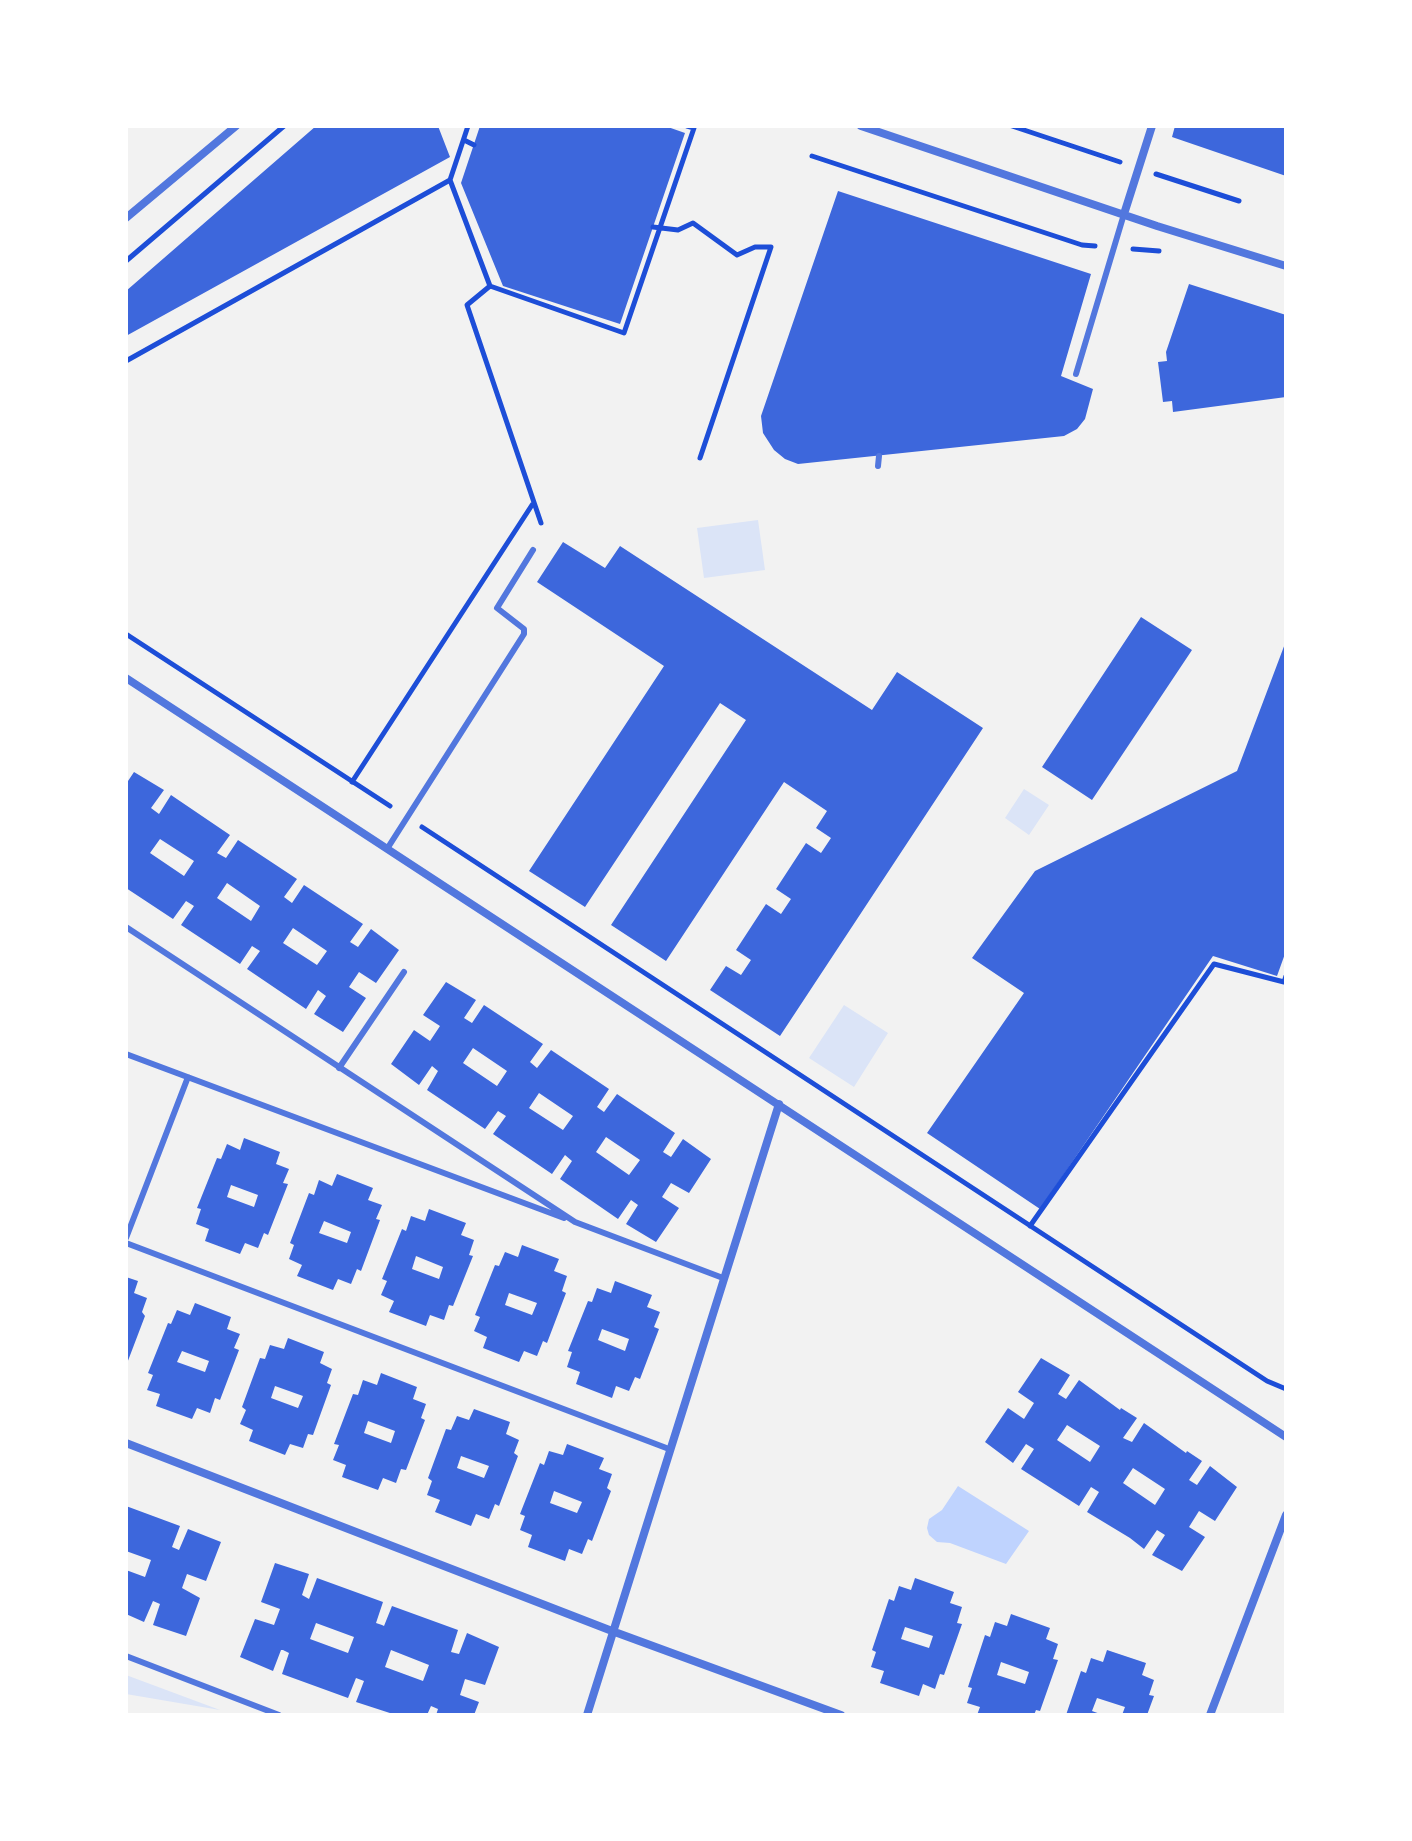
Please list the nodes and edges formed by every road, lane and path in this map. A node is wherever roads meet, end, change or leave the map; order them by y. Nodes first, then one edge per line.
1 (236, 126) edge
2 (284, 126) edge
3 (468, 126) edge
4 (687, 126) edge
5 (861, 126) edge
6 (1152, 126) edge
7 (464, 140) junction
8 (474, 145) dead end
9 (812, 156) dead end
10 (450, 180) junction
11 (1124, 214) junction
12 (126, 218) edge
13 (656, 228) junction
14 (1082, 245) dead end
15 (126, 261) edge
16 (1286, 266) edge
17 (490, 286) junction
18 (126, 361) edge
19 (1076, 374) dead end
20 (879, 456) dead end
21 (700, 458) dead end
22 (878, 466) dead end
23 (533, 504) junction
24 (541, 523) dead end
25 (533, 550) dead end
26 (126, 634) edge
27 (126, 678) edge
28 (352, 782) junction
29 (407, 817) junction
30 (387, 849) junction
31 (126, 927) edge
32 (404, 972) dead end
33 (1286, 976) edge
34 (126, 1054) edge
35 (339, 1068) junction
36 (188, 1077) junction
37 (779, 1104) junction
38 (575, 1222) junction
39 (1029, 1226) junction
40 (126, 1240) edge
41 (723, 1278) junction
42 (1286, 1389) edge
43 (1286, 1437) edge
44 (126, 1443) edge
45 (669, 1449) junction
46 (1286, 1515) edge
47 (612, 1631) junction
48 (126, 1656) edge
49 (279, 1715) edge
50 (587, 1715) edge
51 (841, 1715) edge
52 (1210, 1715) edge

1 - 12 street
2 - 15 path
3 - 7 path
4 - 13 path
5 - 11 street
6 - 11 street
7 - 8 path
7 - 10 path
9 - 14 path
10 - 17 path
10 - 18 path
11 - 16 street
11 - 19 lane
13 - 17 path
13 - 21 path
17 - 23 path
20 - 22 lane
23 - 24 path
23 - 28 path
25 - 29 lane
26 - 28 path
27 - 30 street
28 - 29 path
29 - 30 lane
29 - 39 path
30 - 37 street
31 - 35 lane
32 - 35 lane
33 - 39 path
34 - 36 lane
35 - 38 lane
36 - 38 lane
36 - 40 lane
37 - 41 street
37 - 43 street
38 - 41 lane
39 - 42 path
40 - 45 lane
41 - 45 street
44 - 47 street
45 - 47 street
46 - 52 street
47 - 50 street
47 - 51 street
48 - 49 lane

